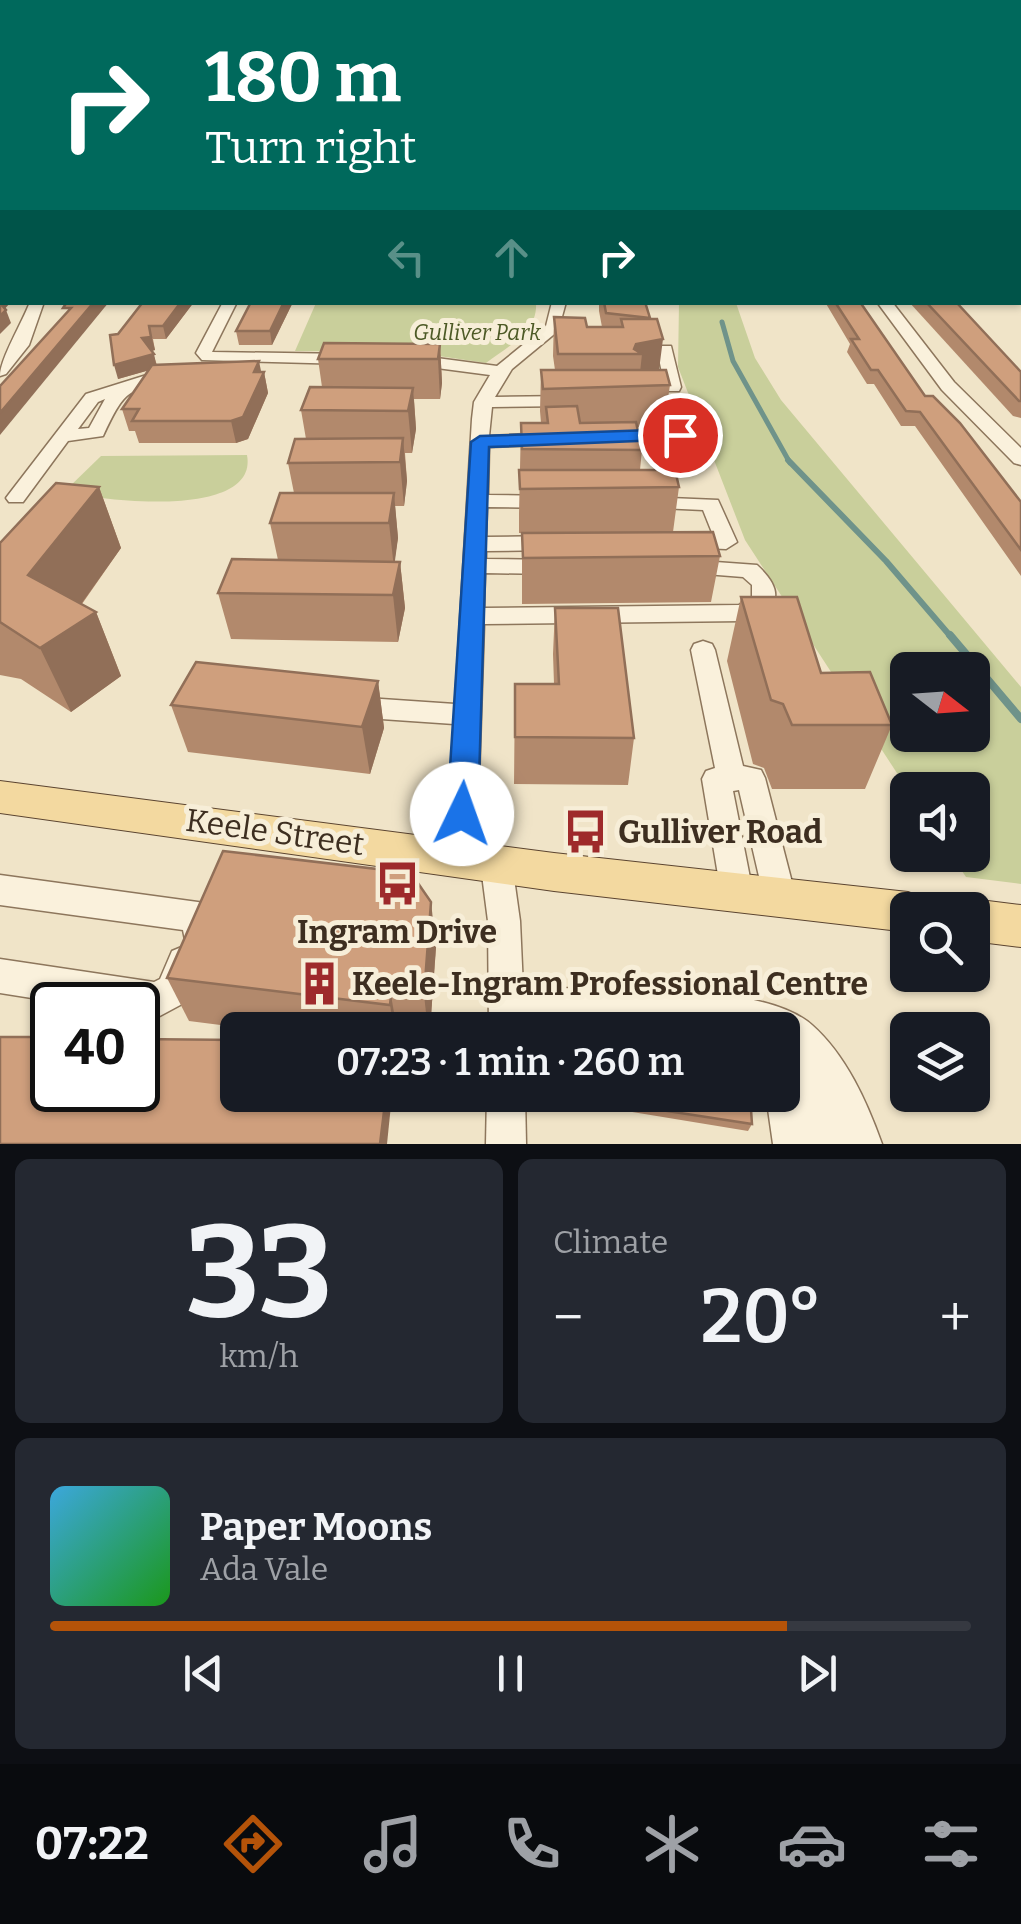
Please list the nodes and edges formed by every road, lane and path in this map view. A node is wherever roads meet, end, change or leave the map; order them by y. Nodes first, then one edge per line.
1 (36, 305) edge
2 (228, 305) edge
3 (558, 305) edge
4 (887, 305) edge
5 (535, 342) junction
6 (558, 348) edge
7 (609, 348) edge
8 (215, 359) junction
9 (370, 359) edge
10 (392, 360) edge
11 (0, 370) edge
12 (489, 386) junction
13 (583, 387) edge
14 (610, 397) junction
15 (480, 442) junction
16 (1021, 458) edge
17 (16, 498) dead end
18 (478, 501) junction
19 (574, 502) edge
20 (614, 503) edge
21 (668, 542) edge
22 (570, 543) edge
23 (475, 555) junction
24 (584, 567) edge
25 (658, 567) edge
26 (473, 616) junction
27 (704, 650) dead end
28 (332, 705) edge
29 (469, 715) junction
30 (732, 779) junction
31 (0, 797) edge
32 (496, 864) junction
33 (0, 890) edge
34 (737, 893) junction
35 (780, 898) junction
36 (890, 910) edge
37 (990, 922) edge
38 (1021, 926) edge
39 (0, 976) edge
40 (594, 1008) junction
41 (507, 1012) edge
42 (559, 1012) edge
43 (615, 1012) edge
44 (703, 1012) edge
45 (800, 1068) edge
46 (800, 1072) edge
47 (506, 1112) edge
48 (795, 1112) edge
49 (506, 1144) edge
50 (793, 1144) edge
51 (830, 1144) edge
52 (862, 1144) edge

1 - 11 street
2 - 8 street
3 - 5 street
4 - 16 street
5 - 6 street
5 - 12 street
7 - 14 street
8 - 9 street
8 - 17 street
10 - 12 street
12 - 13 street
12 - 14 street
12 - 15 street
14 - 15 street
15 - 18 street
18 - 19 street
18 - 23 street
20 - 21 street
22 - 23 street
23 - 24 street
23 - 26 street
25 - 26 street
26 - 29 street
27 - 30 street
28 - 29 street
29 - 32 street
30 - 34 street
30 - 35 street
31 - 32 main road, Keele Street
32 - 34 main road, Keele Street
32 - 41 street
33 - 39 street
34 - 35 main road, Keele Street
35 - 36 main road, Keele Street
37 - 38 main road
40 - 42 street
40 - 43 street
40 - 44 street
45 - 52 street
46 - 51 street
47 - 49 street
48 - 50 street

